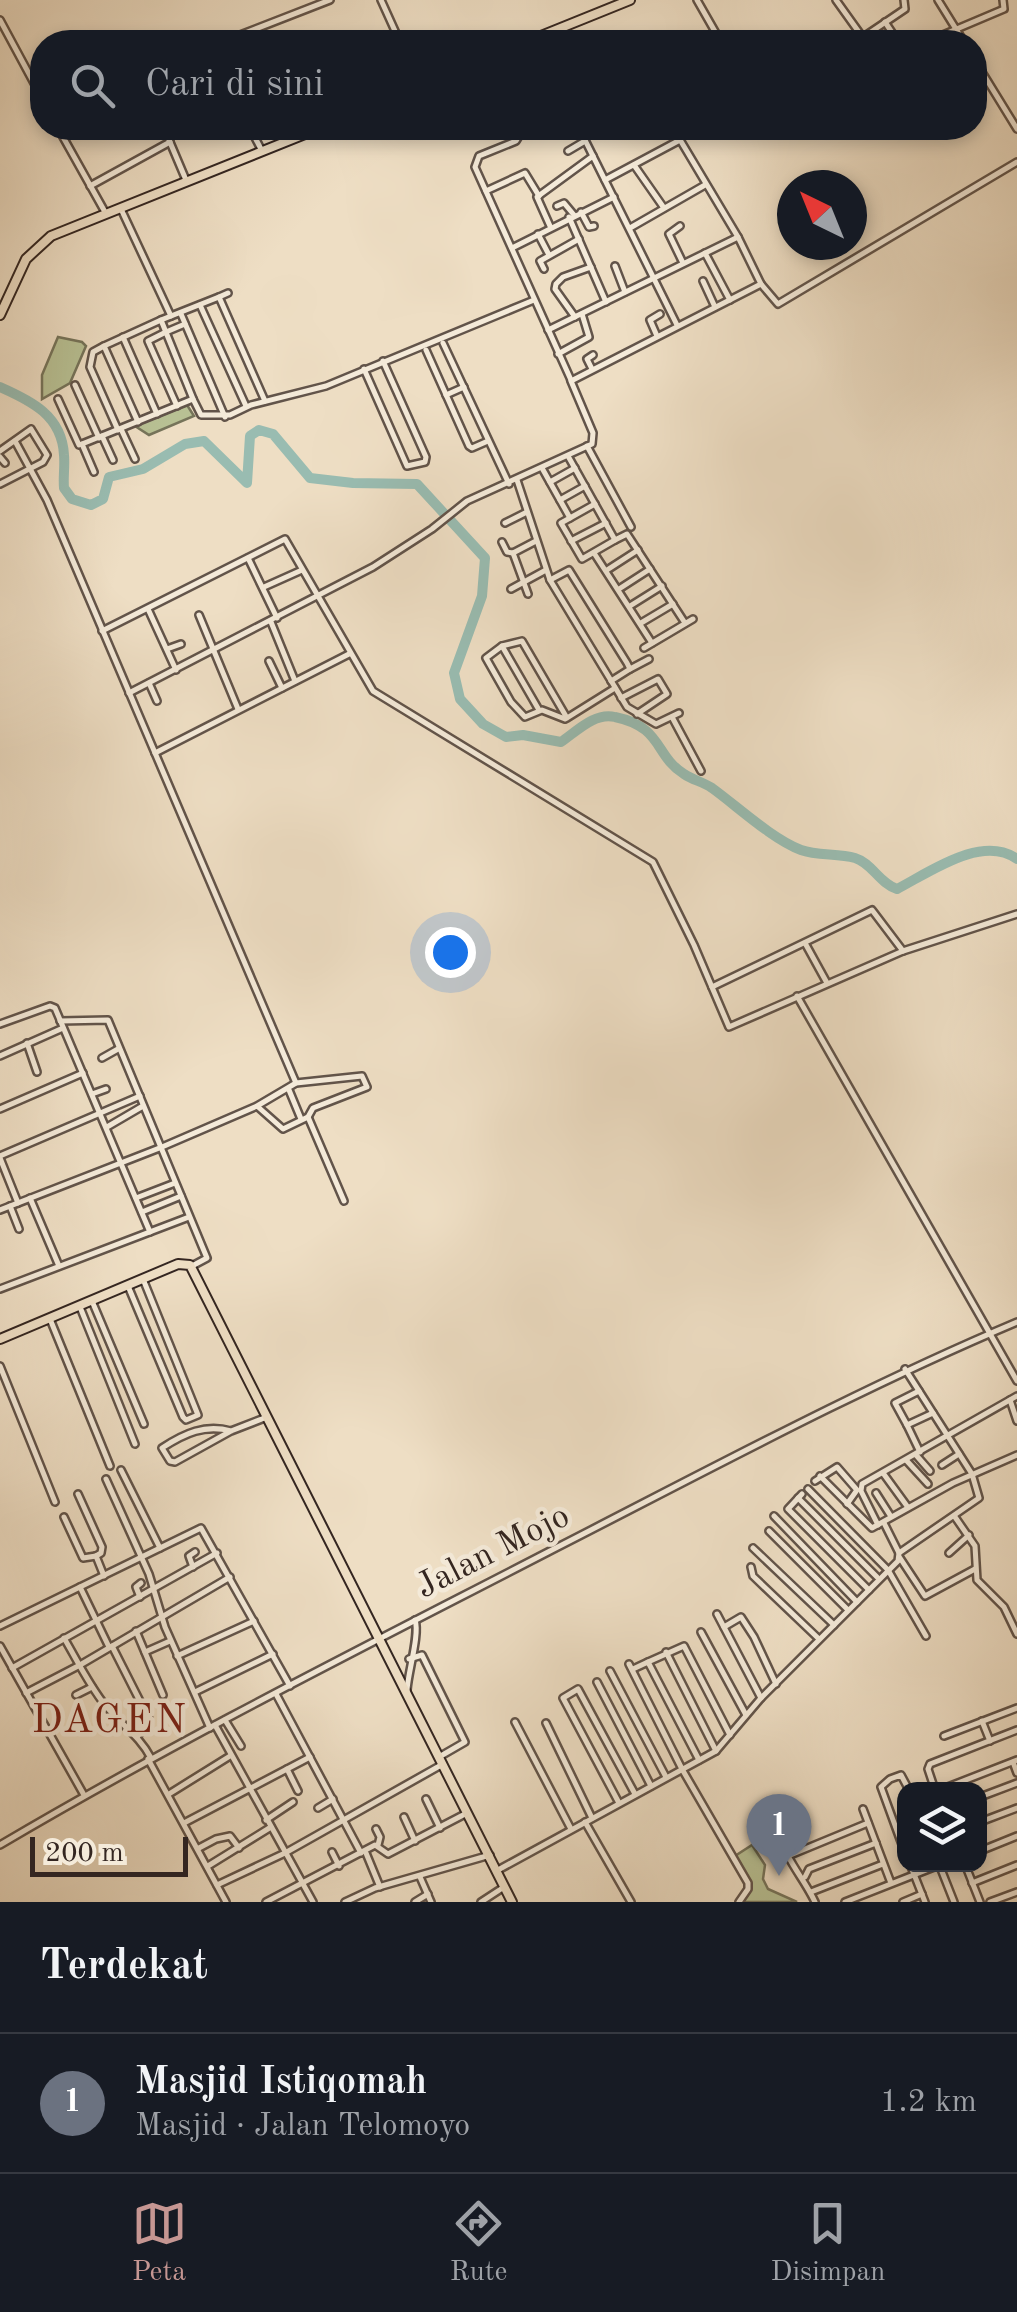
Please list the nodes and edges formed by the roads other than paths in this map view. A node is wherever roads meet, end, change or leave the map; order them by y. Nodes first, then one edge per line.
1 (330, 0) edge
2 (382, 0) edge
3 (630, 0) edge
4 (697, 0) edge
5 (836, 0) edge
6 (904, 0) edge
7 (938, 0) edge
8 (1004, 0) edge
9 (0, 20) edge
10 (885, 22) junction
11 (956, 29) joint
12 (253, 30) edge
13 (395, 30) edge
14 (563, 30) edge
15 (714, 30) edge
16 (857, 30) edge
17 (876, 30) edge
18 (890, 30) edge
19 (30, 76) edge
20 (987, 80) edge
21 (1017, 128) edge
22 (65, 140) edge
23 (257, 140) edge
24 (288, 140) edge
25 (517, 140) edge
26 (680, 140) joint
27 (585, 141) joint
28 (170, 142) joint
29 (262, 150) junction
30 (568, 151) dead end
31 (593, 156) junction
32 (1017, 162) edge
33 (634, 165) junction
34 (605, 180) junction
35 (187, 182) junction
36 (707, 184) junction
37 (90, 186) junction
38 (486, 191) junction
39 (538, 196) junction
40 (614, 197) junction
41 (557, 206) dead end
42 (121, 208) junction
43 (664, 208) junction
44 (106, 214) junction
45 (574, 215) junction
46 (550, 226) junction
47 (594, 226) dead end
48 (680, 226) dead end
49 (630, 228) junction
50 (538, 234) junction
51 (738, 237) junction
52 (579, 239) junction
53 (512, 248) junction
54 (704, 253) junction
55 (549, 255) junction
56 (683, 264) junction
57 (615, 266) dead end
58 (591, 267) junction
59 (544, 269) dead end
60 (655, 278) junction
61 (702, 281) dead end
62 (761, 284) junction
63 (625, 292) junction
64 (228, 293) dead end
65 (219, 297) junction
66 (534, 300) junction
67 (730, 300) junction
68 (606, 302) junction
69 (200, 305) junction
70 (715, 306) junction
71 (180, 312) junction
72 (660, 314) dead end
73 (0, 315) edge
74 (579, 315) junction
75 (170, 316) junction
76 (161, 320) junction
77 (185, 324) junction
78 (678, 325) junction
79 (548, 330) junction
80 (166, 332) junction
81 (658, 336) junction
82 (123, 338) junction
83 (443, 343) dead end
84 (104, 346) junction
85 (426, 350) dead end
86 (558, 354) junction
87 (593, 354) dead end
88 (383, 361) junction
89 (364, 369) junction
90 (592, 369) junction
91 (571, 381) junction
92 (75, 385) dead end
93 (464, 387) junction
94 (446, 394) junction
95 (58, 399) dead end
96 (193, 399) junction
97 (266, 402) junction
98 (176, 406) junction
99 (246, 406) junction
100 (157, 414) junction
101 (226, 416) junction
102 (138, 422) junction
103 (120, 429) junction
104 (100, 437) junction
105 (15, 441) junction
106 (488, 441) junction
107 (82, 444) junction
108 (587, 446) junction
109 (568, 456) junction
110 (2, 457) edge
111 (135, 459) dead end
112 (112, 460) dead end
113 (542, 468) junction
114 (575, 468) junction
115 (32, 469) junction
116 (94, 472) dead end
117 (517, 480) junction
118 (550, 482) junction
119 (0, 484) edge
120 (509, 484) junction
121 (585, 486) junction
122 (560, 500) junction
123 (595, 504) junction
124 (527, 512) junction
125 (570, 518) junction
126 (606, 522) junction
127 (505, 523) dead end
128 (631, 527) dead end
129 (536, 540) junction
130 (616, 540) junction
131 (571, 541) junction
132 (502, 542) dead end
133 (638, 550) junction
134 (594, 552) junction
135 (514, 553) junction
136 (248, 558) junction
137 (650, 569) junction
138 (303, 570) junction
139 (546, 570) junction
140 (606, 571) junction
141 (550, 580) junction
142 (524, 583) junction
143 (662, 586) junction
144 (264, 587) junction
145 (511, 589) dead end
146 (618, 589) junction
147 (528, 594) dead end
148 (318, 596) junction
149 (673, 604) junction
150 (629, 607) junction
151 (147, 608) junction
152 (199, 615) dead end
153 (693, 618) dead end
154 (274, 620) junction
155 (685, 623) junction
156 (640, 624) junction
157 (102, 631) junction
158 (652, 643) junction
159 (181, 644) dead end
160 (502, 646) junction
161 (644, 648) dead end
162 (167, 650) junction
163 (214, 650) junction
164 (350, 654) junction
165 (649, 660) dead end
166 (269, 661) dead end
167 (630, 669) junction
168 (176, 670) junction
169 (611, 680) junction
170 (295, 682) junction
171 (149, 684) junction
172 (282, 688) junction
173 (615, 688) junction
174 (129, 693) junction
175 (621, 698) junction
176 (157, 701) dead end
177 (238, 710) junction
178 (539, 710) junction
179 (679, 712) dead end
180 (637, 714) junction
181 (672, 717) junction
182 (567, 718) junction
183 (154, 753) junction
184 (702, 771) dead end
185 (1017, 914) edge
186 (805, 943) junction
187 (903, 950) junction
188 (827, 983) junction
189 (712, 987) junction
190 (798, 998) junction
191 (0, 1024) edge
192 (62, 1024) junction
193 (27, 1043) junction
194 (118, 1050) junction
195 (0, 1056) edge
196 (102, 1058) dead end
197 (37, 1072) dead end
198 (83, 1072) junction
199 (296, 1083) junction
200 (289, 1088) junction
201 (106, 1089) dead end
202 (92, 1094) junction
203 (140, 1096) junction
204 (144, 1106) junction
205 (256, 1106) junction
206 (0, 1109) edge
207 (100, 1114) junction
208 (304, 1118) junction
209 (106, 1126) junction
210 (162, 1147) junction
211 (0, 1157) edge
212 (122, 1163) junction
213 (44, 1183) dead end
214 (176, 1183) junction
215 (48, 1192) junction
216 (181, 1196) junction
217 (30, 1198) junction
218 (136, 1198) junction
219 (344, 1200) dead end
220 (18, 1203) junction
221 (10, 1206) junction
222 (0, 1210) edge
223 (142, 1212) junction
224 (190, 1217) junction
225 (18, 1230) dead end
226 (150, 1232) junction
227 (59, 1266) junction
228 (192, 1266) junction
229 (142, 1280) junction
230 (128, 1286) junction
231 (0, 1287) edge
232 (92, 1301) junction
233 (80, 1307) junction
234 (154, 1310) junction
235 (141, 1316) junction
236 (50, 1319) junction
237 (1017, 1322) edge
238 (990, 1334) junction
239 (0, 1339) edge
240 (0, 1366) edge
241 (906, 1370) junction
242 (1017, 1381) edge
243 (919, 1391) junction
244 (1014, 1398) edge
245 (933, 1413) junction
246 (268, 1417) junction
247 (1017, 1421) edge
248 (144, 1424) dead end
249 (907, 1425) junction
250 (232, 1431) junction
251 (948, 1437) junction
252 (158, 1440) dead end
253 (135, 1444) dead end
254 (162, 1448) junction
255 (918, 1454) junction
256 (959, 1454) junction
257 (1017, 1455) edge
258 (906, 1460) junction
259 (942, 1465) dead end
260 (110, 1466) dead end
261 (121, 1470) dead end
262 (930, 1471) dead end
263 (883, 1473) junction
264 (972, 1474) junction
265 (106, 1479) dead end
266 (928, 1484) dead end
267 (809, 1488) junction
268 (78, 1494) dead end
269 (876, 1494) dead end
270 (55, 1502) dead end
271 (847, 1504) junction
272 (907, 1506) junction
273 (890, 1515) junction
274 (64, 1516) dead end
275 (774, 1516) dead end
276 (954, 1516) junction
277 (881, 1524) junction
278 (770, 1531) dead end
279 (969, 1535) junction
280 (847, 1546) junction
281 (160, 1548) junction
282 (753, 1548) dead end
283 (196, 1552) dead end
284 (217, 1553) junction
285 (949, 1553) dead end
286 (96, 1556) junction
287 (899, 1556) junction
288 (836, 1557) junction
289 (142, 1558) junction
290 (193, 1567) junction
291 (751, 1568) dead end
292 (975, 1569) junction
293 (888, 1570) junction
294 (104, 1576) junction
295 (230, 1577) junction
296 (877, 1577) dead end
297 (142, 1583) dead end
298 (80, 1587) junction
299 (869, 1590) junction
300 (154, 1591) junction
301 (140, 1597) junction
302 (857, 1602) junction
303 (848, 1610) junction
304 (717, 1614) dead end
305 (162, 1618) junction
306 (96, 1620) junction
307 (254, 1622) junction
308 (416, 1623) junction
309 (834, 1625) junction
310 (0, 1626) edge
311 (724, 1626) junction
312 (136, 1631) junction
313 (701, 1632) dead end
314 (1017, 1634) edge
315 (926, 1636) dead end
316 (64, 1638) junction
317 (379, 1639) junction
318 (171, 1640) junction
319 (819, 1640) junction
320 (0, 1646) edge
321 (111, 1647) junction
322 (145, 1652) junction
323 (666, 1652) junction
324 (273, 1654) junction
325 (177, 1656) junction
326 (410, 1660) junction
327 (648, 1662) junction
328 (80, 1665) junction
329 (12, 1668) junction
330 (610, 1671) dead end
331 (596, 1682) dead end
332 (776, 1684) junction
333 (290, 1686) junction
334 (92, 1687) junction
335 (407, 1691) junction
336 (195, 1692) junction
337 (26, 1693) junction
338 (76, 1694) dead end
339 (276, 1694) junction
340 (164, 1695) dead end
341 (761, 1698) junction
342 (1017, 1708) edge
343 (746, 1715) junction
344 (225, 1720) junction
345 (516, 1722) dead end
346 (982, 1722) junction
347 (546, 1723) dead end
348 (212, 1726) junction
349 (1017, 1730) edge
350 (730, 1735) junction
351 (138, 1736) junction
352 (944, 1736) dead end
353 (990, 1740) junction
354 (241, 1746) dead end
355 (716, 1751) junction
356 (231, 1756) junction
357 (312, 1757) junction
358 (150, 1759) junction
359 (699, 1760) junction
360 (441, 1761) junction
361 (1015, 1761) edge
362 (287, 1769) junction
363 (682, 1769) junction
364 (1017, 1773) edge
365 (666, 1778) junction
366 (906, 1782) edge
367 (934, 1782) edge
368 (959, 1782) edge
369 (1017, 1783) edge
370 (651, 1786) junction
371 (249, 1789) junction
372 (298, 1792) dead end
373 (168, 1794) junction
374 (635, 1794) junction
375 (987, 1794) edge
376 (84, 1796) junction
377 (333, 1800) junction
378 (426, 1800) dead end
379 (293, 1802) dead end
380 (619, 1803) junction
381 (318, 1808) dead end
382 (1017, 1808) edge
383 (863, 1809) dead end
384 (468, 1813) junction
385 (404, 1817) dead end
386 (592, 1818) junction
387 (987, 1819) edge
388 (266, 1820) junction
389 (342, 1821) junction
390 (184, 1822) junction
391 (584, 1822) junction
392 (868, 1823) junction
393 (271, 1827) junction
394 (440, 1828) junction
395 (376, 1829) dead end
396 (571, 1829) junction
397 (897, 1831) edge
398 (1017, 1836) edge
399 (797, 1840) dead end
400 (415, 1841) junction
401 (876, 1842) junction
402 (0, 1844) edge
403 (378, 1845) junction
404 (199, 1848) junction
405 (238, 1848) junction
406 (987, 1848) edge
407 (332, 1852) dead end
408 (363, 1852) junction
409 (285, 1854) junction
410 (490, 1856) junction
411 (788, 1856) junction
412 (884, 1864) junction
413 (1017, 1865) edge
414 (208, 1866) junction
415 (339, 1866) junction
416 (498, 1870) junction
417 (920, 1872) edge
418 (944, 1872) edge
419 (967, 1872) edge
420 (914, 1874) junction
421 (804, 1876) junction
422 (420, 1877) junction
423 (302, 1883) junction
424 (891, 1883) junction
425 (972, 1883) junction
426 (217, 1885) junction
427 (506, 1886) junction
428 (380, 1887) junction
429 (811, 1892) junction
430 (1017, 1892) edge
431 (428, 1894) junction
432 (922, 1894) junction
433 (226, 1902) edge
434 (266, 1902) edge
435 (313, 1902) edge
436 (345, 1902) edge
437 (415, 1902) edge
438 (431, 1902) edge
439 (481, 1902) edge
440 (512, 1902) edge
441 (631, 1902) edge
442 (739, 1902) edge
443 (816, 1902) edge
444 (847, 1902) edge
445 (903, 1902) edge
446 (925, 1902) edge
447 (954, 1902) edge
448 (980, 1902) edge
449 (990, 1902) edge

1 - 12 street
2 - 13 street
3 - 14 main road
4 - 15 street
5 - 16 street
6 - 10 street
7 - 11 street
8 - 11 street
9 - 19 street
10 - 17 street
10 - 18 street
20 - 21 street
22 - 37 street
23 - 29 street
24 - 29 main road
25 - 38 street
26 - 33 street
26 - 36 street
27 - 30 street
27 - 31 street
28 - 35 street
28 - 37 street
29 - 35 main road
31 - 34 street
31 - 39 street
32 - 62 street
33 - 34 street
33 - 43 street
34 - 40 street
35 - 42 main road
36 - 43 street
36 - 51 street
37 - 44 street
38 - 39 street
38 - 53 street
39 - 46 street
40 - 45 street
40 - 49 street
41 - 45 street
42 - 44 main road
42 - 75 street
43 - 49 street
44 - 73 main road
45 - 46 street
45 - 47 street
45 - 52 street
46 - 50 street
48 - 56 street
49 - 60 street
50 - 53 street
50 - 55 street
51 - 54 street
51 - 62 street
52 - 55 street
52 - 58 street
53 - 66 street
54 - 56 street
54 - 67 street
55 - 59 street
56 - 60 street
57 - 63 street
58 - 68 street
58 - 74 street
60 - 63 street
60 - 78 street
61 - 70 street
62 - 67 street
63 - 68 street
64 - 65 street
65 - 69 street
65 - 97 street
66 - 79 street
66 - 88 street
67 - 70 street
68 - 74 street
69 - 71 street
69 - 99 street
70 - 78 street
71 - 75 street
71 - 77 street
72 - 81 street
74 - 79 street
74 - 86 street
75 - 76 street
76 - 80 street
76 - 82 street
77 - 80 street
77 - 101 street
78 - 81 street
79 - 86 street
80 - 96 street
80 - 98 street
81 - 90 street
82 - 84 street
82 - 100 street
83 - 93 street
84 - 102 street
84 - 103 street
85 - 94 street
86 - 91 street
87 - 90 street
88 - 89 street
88 - 89 street
89 - 97 street
90 - 91 street
91 - 108 street
92 - 104 street
93 - 94 street
93 - 106 street
94 - 106 street
95 - 107 street
96 - 98 street
96 - 101 street
97 - 99 street
98 - 100 street
99 - 101 street
100 - 102 street
102 - 103 street
103 - 104 street
103 - 111 street
104 - 107 street
104 - 112 street
105 - 110 street
105 - 115 street
105 - 115 street
106 - 120 street
107 - 116 street
108 - 109 street
108 - 128 street
109 - 113 street
109 - 114 street
113 - 117 street
113 - 118 street
114 - 118 street
114 - 121 street
115 - 119 street
115 - 157 street
117 - 120 street
117 - 124 street
118 - 122 street
120 - 148 street
121 - 122 street
121 - 123 street
122 - 125 street
123 - 125 street
123 - 126 street
124 - 127 street
124 - 129 street
125 - 131 street
126 - 130 street
126 - 131 street
129 - 135 street
129 - 139 street
130 - 133 street
130 - 134 street
131 - 134 street
132 - 135 street
133 - 137 street
133 - 140 street
134 - 140 street
135 - 142 street
136 - 138 street
136 - 144 street
136 - 151 street
137 - 143 street
137 - 146 street
138 - 144 street
138 - 148 street
139 - 141 street
139 - 142 street
140 - 146 street
141 - 167 street
141 - 169 street
142 - 145 street
142 - 147 street
143 - 149 street
143 - 150 street
144 - 154 street
146 - 150 street
148 - 154 street
148 - 164 street
149 - 155 street
149 - 156 street
150 - 156 street
151 - 157 street
151 - 162 street
152 - 163 street
153 - 155 street
154 - 163 street
154 - 170 street
155 - 158 street
156 - 158 street
157 - 174 street
158 - 161 street
159 - 162 street
160 - 178 street
160 - 178 street
160 - 182 street
162 - 168 street
163 - 168 street
163 - 177 street
164 - 170 street
164 - 189 street
165 - 167 street
166 - 172 street
167 - 169 street
168 - 171 street
169 - 173 street
170 - 172 street
171 - 174 street
171 - 176 street
172 - 177 street
173 - 175 street
173 - 182 street
174 - 183 street
175 - 180 street
175 - 180 street
177 - 183 street
178 - 182 street
179 - 181 street
180 - 181 street
181 - 184 street
183 - 199 street
185 - 187 street
186 - 187 street
186 - 188 street
186 - 189 street
187 - 188 street
188 - 190 street
189 - 190 street
190 - 238 street
191 - 192 street
192 - 193 street
192 - 194 street
192 - 198 street
193 - 195 street
193 - 197 street
194 - 196 street
194 - 203 street
198 - 202 street
198 - 206 street
199 - 200 street
199 - 208 street
200 - 205 street
200 - 208 street
201 - 202 street
202 - 207 street
203 - 204 street
203 - 207 street
204 - 209 street
204 - 210 street
205 - 208 street
205 - 210 street
207 - 209 street
207 - 211 street
208 - 219 street
209 - 212 street
210 - 212 street
210 - 214 street
211 - 220 street
212 - 215 street
212 - 218 street
213 - 215 street
214 - 216 street
214 - 218 street
215 - 217 street
216 - 223 street
216 - 224 street
217 - 220 street
217 - 227 street
218 - 223 street
220 - 221 street
221 - 222 street
221 - 225 street
223 - 226 street
224 - 226 street
224 - 228 street
226 - 227 street
227 - 231 street
228 - 229 main road
228 - 246 main road
229 - 230 main road
229 - 234 street
230 - 232 main road
230 - 235 street
232 - 233 main road
232 - 248 street
233 - 236 main road
233 - 253 street
234 - 235 street
234 - 235 street
236 - 239 main road
236 - 260 street
237 - 238 street, Jalan Mojo
238 - 241 street, Jalan Mojo
238 - 242 street
240 - 270 street
241 - 243 street
241 - 308 street, Jalan Mojo
243 - 245 street
243 - 249 street
244 - 247 street
244 - 251 street
245 - 249 street
245 - 251 street
246 - 250 street
246 - 317 main road
249 - 255 street
250 - 254 street
250 - 254 street
251 - 255 street
251 - 256 street
252 - 254 street
255 - 258 street
255 - 262 street
256 - 259 street
256 - 264 street
257 - 264 street
258 - 263 street
258 - 266 street
261 - 281 street
263 - 272 street
263 - 277 street
264 - 272 street
264 - 276 street
265 - 289 street
267 - 271 street
267 - 271 street
267 - 280 street
267 - 288 street
267 - 293 street
268 - 286 street
269 - 273 street
271 - 277 street
272 - 273 street
273 - 277 street
274 - 286 street
275 - 302 street
276 - 279 street
276 - 287 street
277 - 287 street
278 - 303 street
279 - 285 street
279 - 292 street
280 - 288 street
280 - 296 street
281 - 284 street
281 - 289 street
282 - 309 street
283 - 290 street
284 - 290 street
284 - 295 street
286 - 294 street
287 - 292 street
287 - 293 street
288 - 299 street
289 - 294 street
289 - 300 street
290 - 300 street
291 - 319 street
292 - 314 street
293 - 299 street
293 - 315 street
294 - 298 street
295 - 305 street
295 - 307 street
297 - 301 street
298 - 306 street
298 - 310 street
299 - 302 street
300 - 301 street
300 - 305 street
301 - 306 street
302 - 303 street
303 - 309 street
304 - 311 street
305 - 312 street
305 - 318 street
306 - 316 street
306 - 321 street
307 - 324 street
307 - 325 street
308 - 317 street, Jalan Mojo
308 - 326 street
309 - 319 street
311 - 332 street
311 - 341 street
312 - 321 street
312 - 322 street
313 - 343 street
316 - 328 street
316 - 329 street
317 - 333 street, Jalan Mojo
317 - 335 main road
318 - 322 street
318 - 325 street
319 - 332 street
320 - 329 street
321 - 328 street
321 - 351 street
322 - 340 street
323 - 327 street
323 - 350 street
323 - 355 street
324 - 333 street
324 - 336 street
325 - 336 street
326 - 335 street
326 - 360 street
327 - 359 street
327 - 363 street
328 - 334 street
328 - 337 street
329 - 337 street
330 - 365 street
331 - 370 street
332 - 341 street
333 - 339 street, Jalan Mojo
334 - 338 street
334 - 351 street
335 - 360 main road
336 - 348 street
337 - 376 street
339 - 344 street, Jalan Mojo
339 - 357 street
341 - 343 street
342 - 346 street
343 - 350 street
344 - 348 street, Jalan Mojo
344 - 354 street
345 - 396 street
346 - 352 street
346 - 353 street
347 - 386 street
348 - 356 street
348 - 358 street, Jalan Mojo
349 - 353 street
350 - 355 street
351 - 358 street
353 - 367 street
355 - 359 street
356 - 371 street
356 - 373 street
357 - 362 street
357 - 377 street
358 - 373 street
358 - 376 street, Jalan Mojo
359 - 363 street
360 - 384 main road
360 - 389 street
361 - 364 street
361 - 368 street
362 - 371 street
362 - 372 street
363 - 365 street
363 - 442 street
365 - 370 street
366 - 397 street
369 - 375 street
370 - 374 street
371 - 388 street
371 - 390 street
373 - 390 street
374 - 380 street
374 - 380 street
376 - 402 street, Jalan Mojo
377 - 381 street
377 - 389 street
378 - 394 street
379 - 388 street
380 - 386 street
382 - 387 street
383 - 392 street
384 - 394 street
384 - 410 main road
385 - 400 street
386 - 391 street
388 - 393 street
389 - 408 street
389 - 409 street
390 - 404 street
391 - 396 street
391 - 441 street
392 - 401 street
392 - 411 street
393 - 405 street
393 - 409 street
394 - 400 street
395 - 403 street
396 - 416 street
398 - 406 street
399 - 411 street
400 - 403 street
401 - 412 street
401 - 421 street
403 - 408 street
404 - 405 street
404 - 414 street
405 - 414 street
407 - 415 street
408 - 415 street
408 - 428 street
409 - 423 street
409 - 426 street
410 - 416 main road
410 - 422 street
411 - 421 street
412 - 424 street
412 - 429 street
413 - 425 street
414 - 426 street
415 - 423 street
416 - 427 main road
417 - 420 street
418 - 447 street
419 - 425 street
420 - 424 street
420 - 432 street
421 - 429 street
422 - 428 street
422 - 431 street
423 - 434 street
423 - 435 street
424 - 444 street
425 - 448 street
426 - 433 street
427 - 439 street
427 - 440 main road
428 - 436 street
429 - 443 street
430 - 449 street
431 - 437 street
431 - 438 street
432 - 445 street
432 - 446 street

